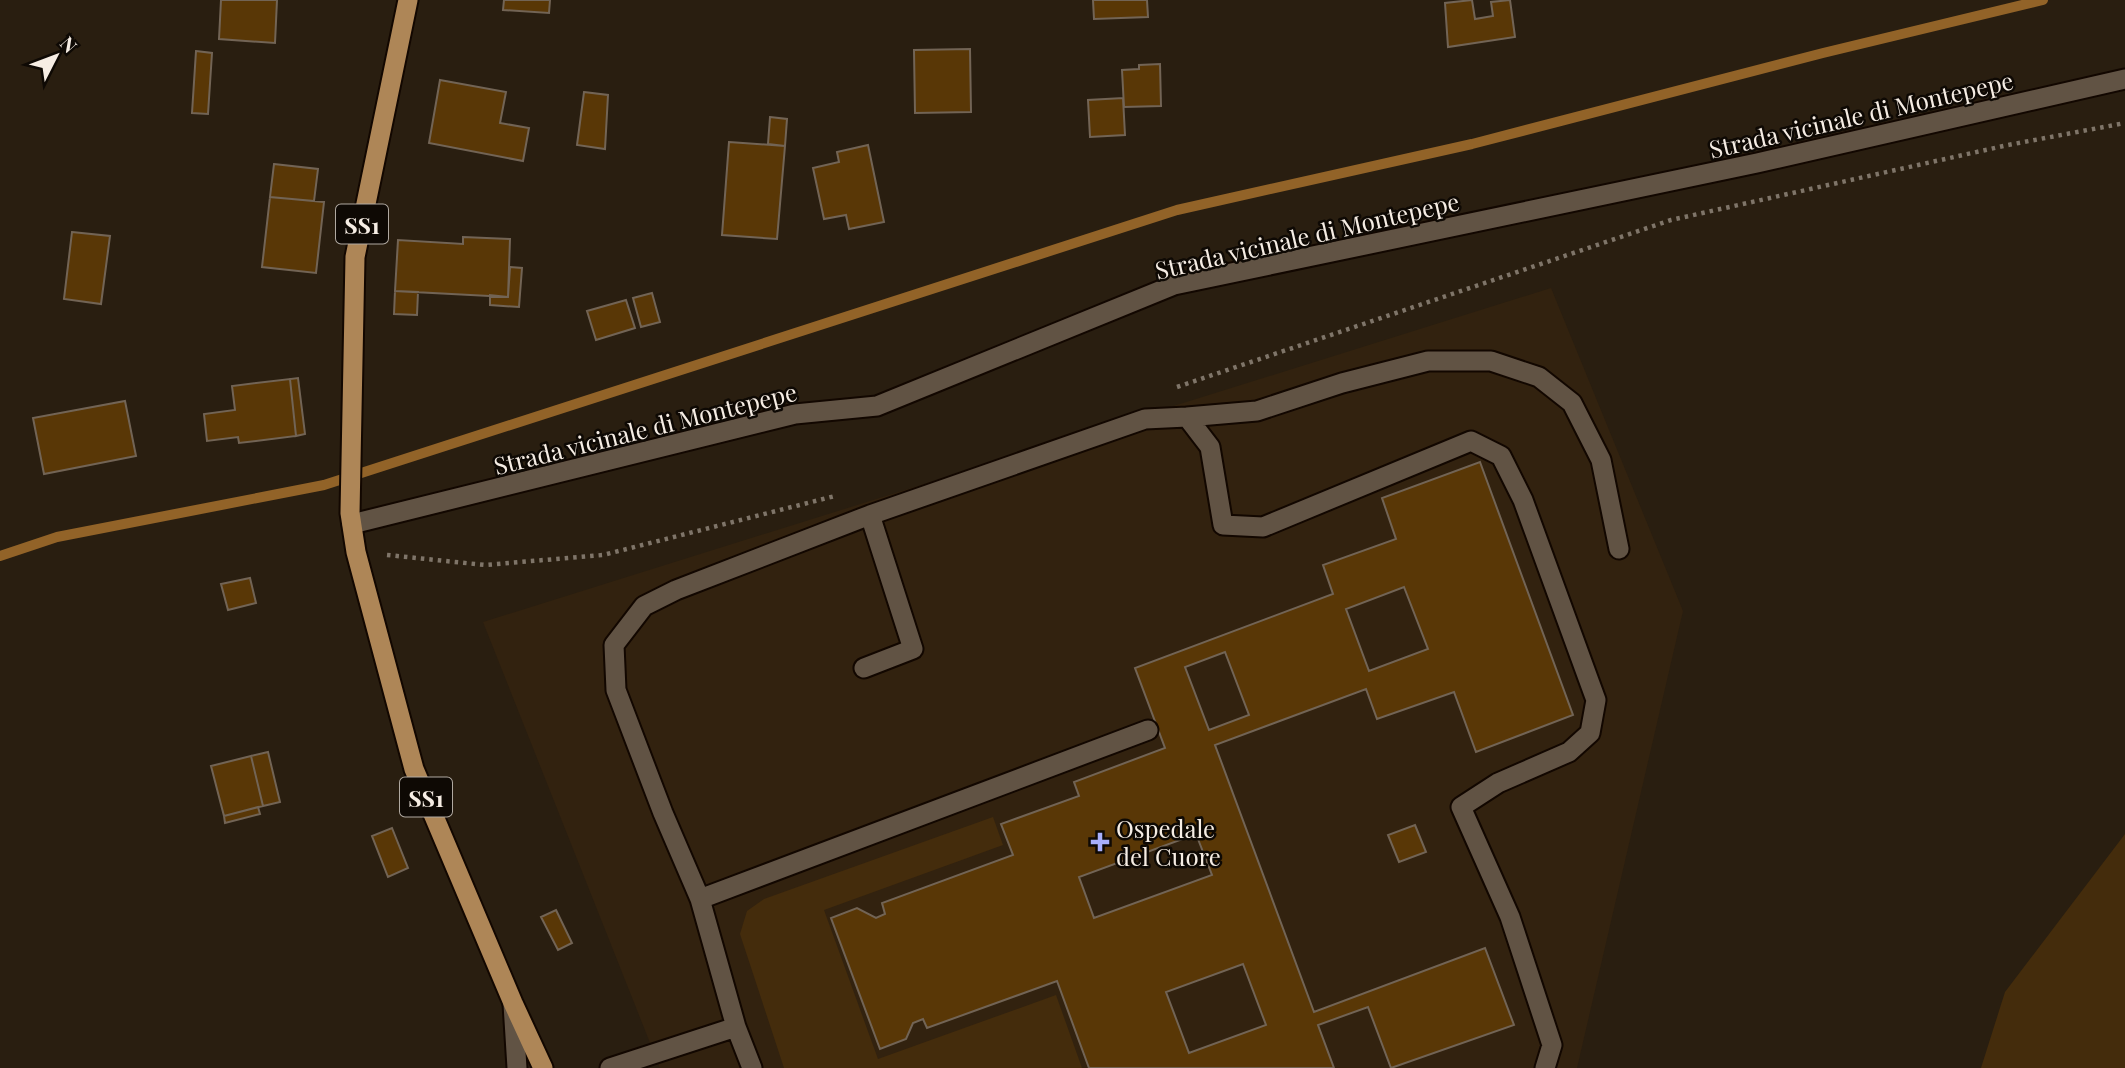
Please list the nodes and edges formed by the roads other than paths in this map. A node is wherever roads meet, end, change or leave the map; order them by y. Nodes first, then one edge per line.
1 (408, 0) edge
2 (2125, 79) edge
3 (1187, 417) junction
4 (870, 515) junction
5 (351, 518) junction
6 (1619, 549) dead end
7 (864, 667) dead end
8 (1147, 730) dead end
9 (701, 899) junction
10 (513, 1003) junction
11 (736, 1027) junction
12 (517, 1068) edge
13 (543, 1068) edge
14 (610, 1068) edge
15 (752, 1068) edge
16 (1545, 1068) edge

1 - 5 main road, SS1
2 - 5 street, Strada vicinale di Montepepe
3 - 4 street
3 - 6 street
3 - 16 street
4 - 7 street
4 - 9 street
5 - 10 main road, SS1
8 - 9 street
9 - 11 street
10 - 12 street
10 - 13 main road, SS1
11 - 14 street
11 - 15 street

